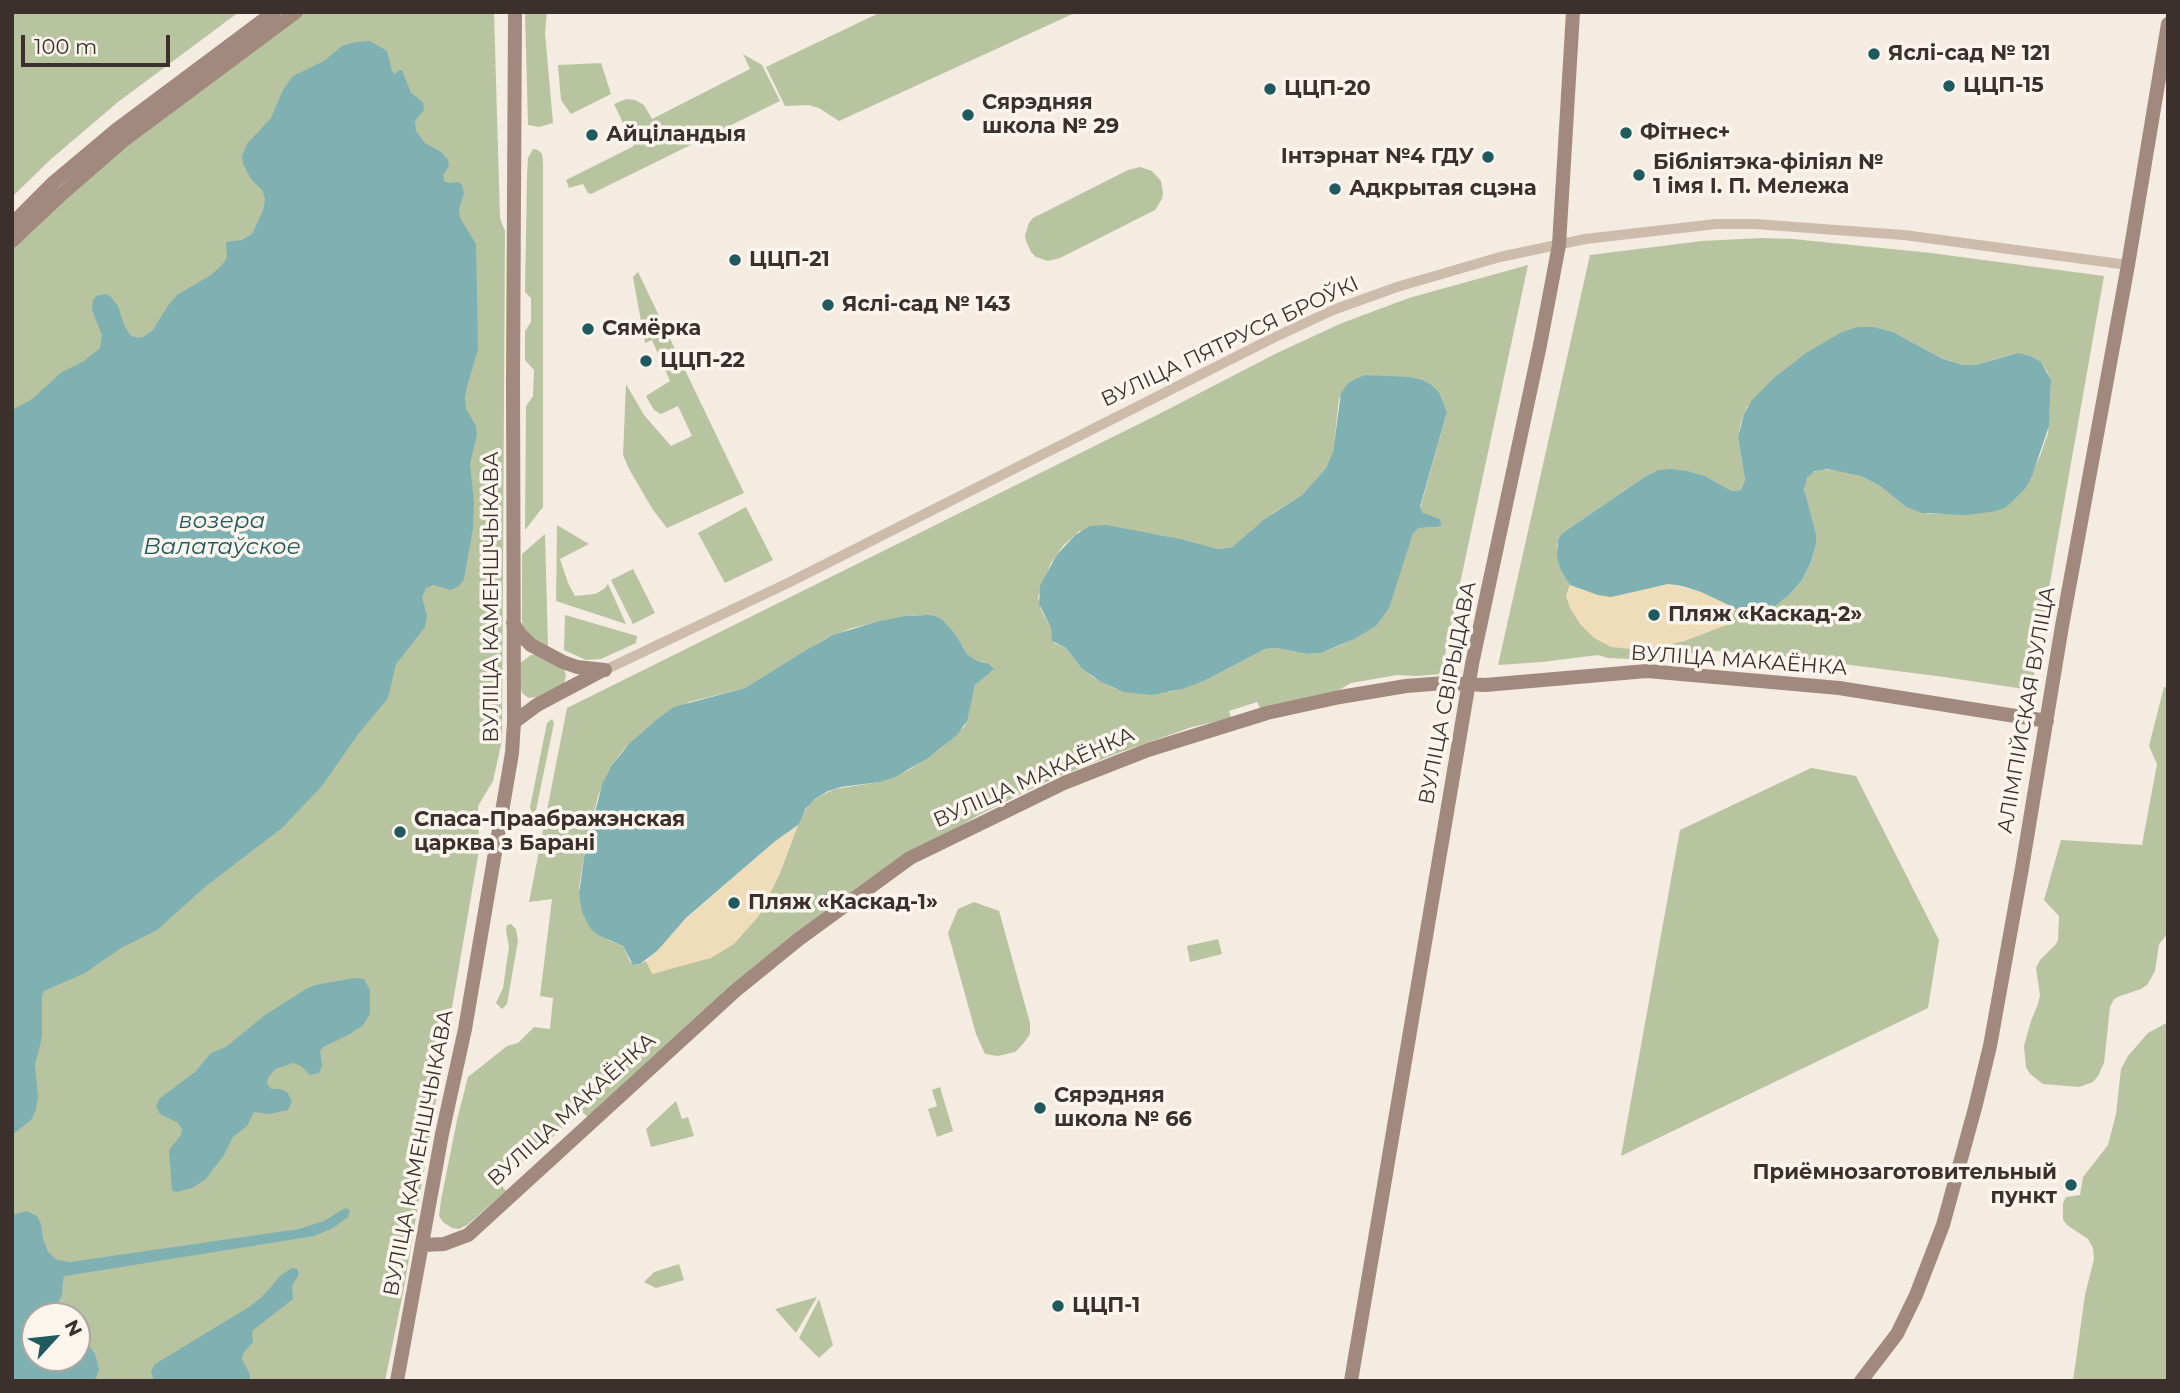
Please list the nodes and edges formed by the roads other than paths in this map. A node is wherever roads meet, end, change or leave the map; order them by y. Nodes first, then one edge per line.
1 (274, 12) edge
2 (296, 12) edge
3 (514, 12) edge
4 (1573, 12) edge
5 (2168, 24) edge
6 (12, 224) edge
7 (12, 241) edge
8 (1559, 245) junction
9 (2128, 265) junction
10 (513, 623) junction
11 (545, 652) junction
12 (563, 662) junction
13 (513, 664) junction
14 (605, 670) junction
15 (1469, 685) junction
16 (566, 691) junction
17 (513, 692) junction
18 (537, 705) junction
19 (514, 722) junction
20 (2047, 722) junction
21 (423, 1245) junction
22 (397, 1381) edge
23 (1351, 1381) edge
24 (1861, 1381) edge

1 - 6 street
2 - 7 street
3 - 10 street, ВУЛІЦА КАМЕНШЧЫКАВА
4 - 8 street, ВУЛІЦА СВІРЫДАВА
5 - 9 street, АЛІМПІЙСКАЯ ВУЛІЦА
8 - 9 street, ВУЛІЦА ПЯТРУСЯ БРОЎКІ
8 - 14 street, ВУЛІЦА ПЯТРУСЯ БРОЎКІ
8 - 15 street, ВУЛІЦА СВІРЫДАВА
9 - 20 street, АЛІМПІЙСКАЯ ВУЛІЦА
10 - 11 street
10 - 13 street, ВУЛІЦА КАМЕНШЧЫКАВА
11 - 12 street
11 - 13 street
12 - 14 street
12 - 16 street
13 - 17 street, ВУЛІЦА КАМЕНШЧЫКАВА
14 - 16 street
15 - 20 street, ВУЛІЦА МАКАЁНКА
15 - 21 street, ВУЛІЦА МАКАЁНКА
15 - 23 street, ВУЛІЦА СВІРЫДАВА
16 - 18 street
17 - 18 street
17 - 19 street, ВУЛІЦА КАМЕНШЧЫКАВА
18 - 19 street
19 - 21 street, ВУЛІЦА КАМЕНШЧЫКАВА
20 - 24 street, АЛІМПІЙСКАЯ ВУЛІЦА
21 - 22 street, ВУЛІЦА КАМЕНШЧЫКАВА

